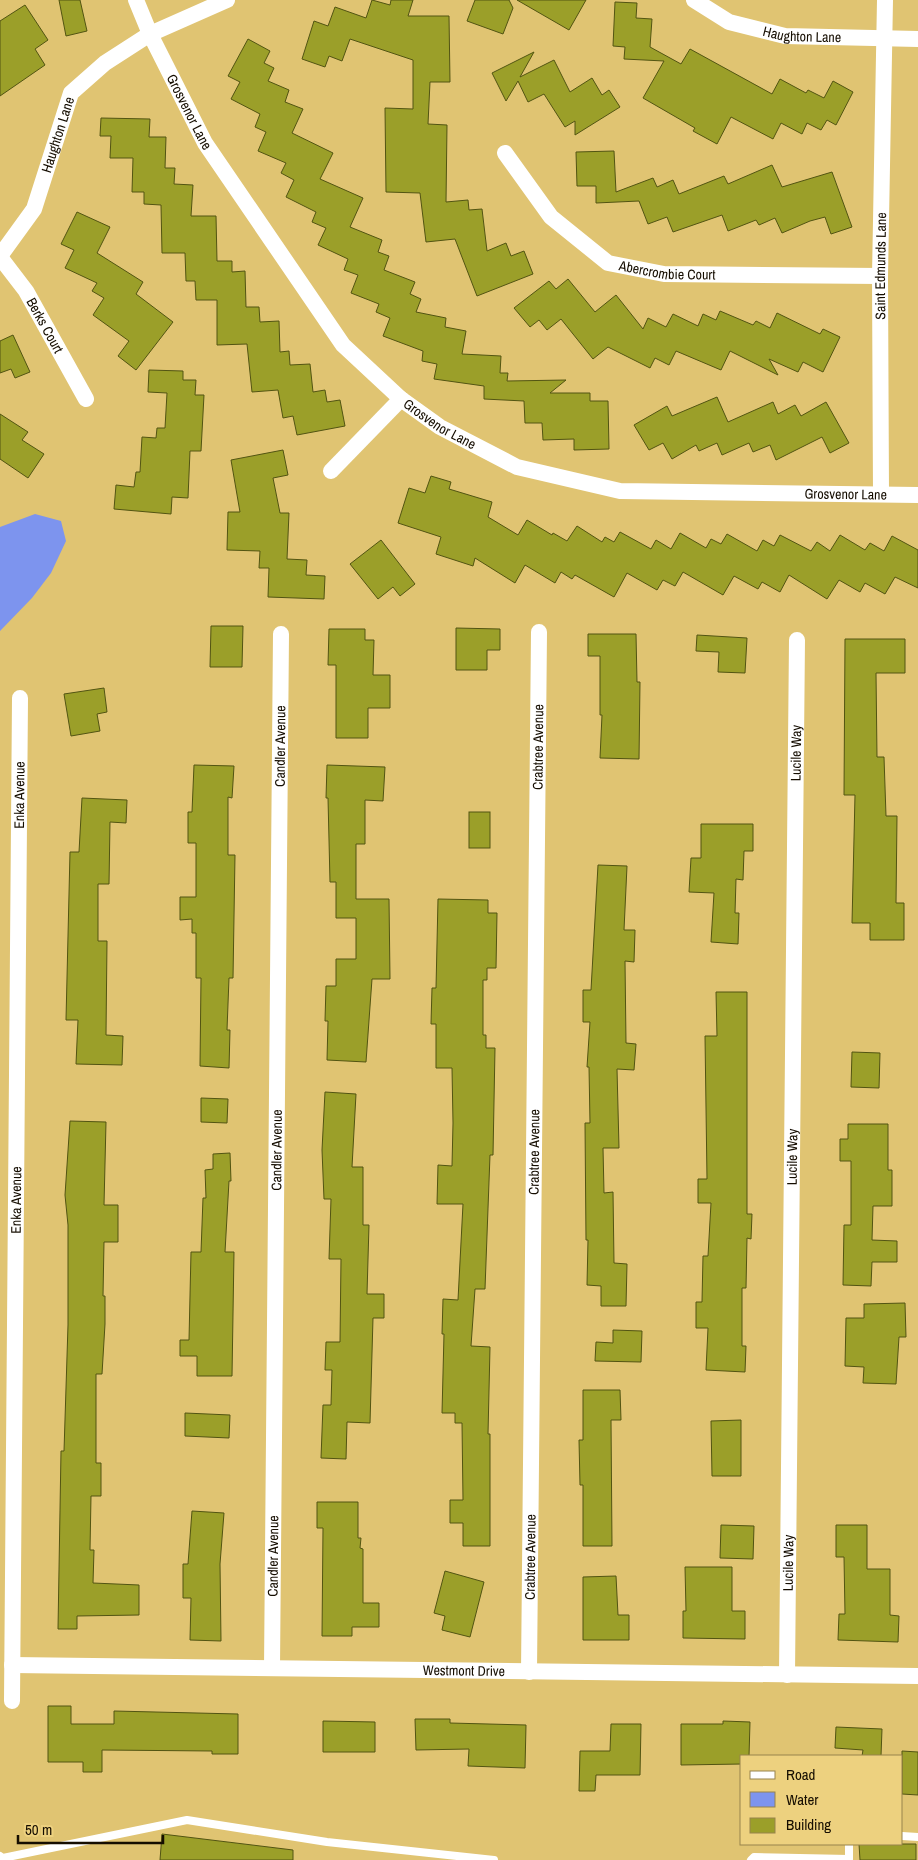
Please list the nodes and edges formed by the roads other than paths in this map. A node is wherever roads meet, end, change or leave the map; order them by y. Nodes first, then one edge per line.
1 (136, 0) edge
2 (227, 0) edge
3 (694, 0) edge
4 (885, 0) edge
5 (150, 34) junction
6 (918, 38) edge
7 (885, 39) junction
8 (506, 153) dead end
9 (0, 257) edge
10 (880, 276) junction
11 (86, 398) dead end
12 (401, 399) junction
13 (331, 471) dead end
14 (881, 494) junction
15 (918, 495) edge
16 (539, 632) dead end
17 (281, 634) dead end
18 (797, 640) dead end
19 (20, 698) dead end
20 (12, 1665) junction
21 (272, 1668) junction
22 (529, 1672) junction
23 (787, 1675) junction
24 (918, 1676) edge
25 (12, 1701) dead end
26 (903, 1836) edge
27 (918, 1837) edge
28 (849, 1845) edge
29 (0, 1856) edge
30 (494, 1860) edge
31 (751, 1860) edge

1 - 5 street, Grosvenor Lane
2 - 5 street, Haughton Lane
3 - 7 street, Haughton Lane
4 - 7 street, Saint Edmunds Lane
5 - 9 street, Haughton Lane
5 - 12 street, Grosvenor Lane
6 - 7 street, Haughton Lane
7 - 10 street, Saint Edmunds Lane
8 - 10 street, Abercrombie Court
9 - 11 street, Berks Court
10 - 14 street, Saint Edmunds Lane
12 - 13 street
12 - 14 street, Grosvenor Lane
14 - 15 street, Grosvenor Lane
16 - 22 street, Crabtree Avenue
17 - 21 street, Candler Avenue
18 - 23 street, Lucile Way
19 - 20 street, Enka Avenue
20 - 21 street, Westmont Drive
20 - 25 street, Enka Avenue
21 - 22 street, Westmont Drive
22 - 23 street, Westmont Drive
23 - 24 street, Westmont Drive
26 - 27 lane
28 - 31 lane
29 - 30 lane

